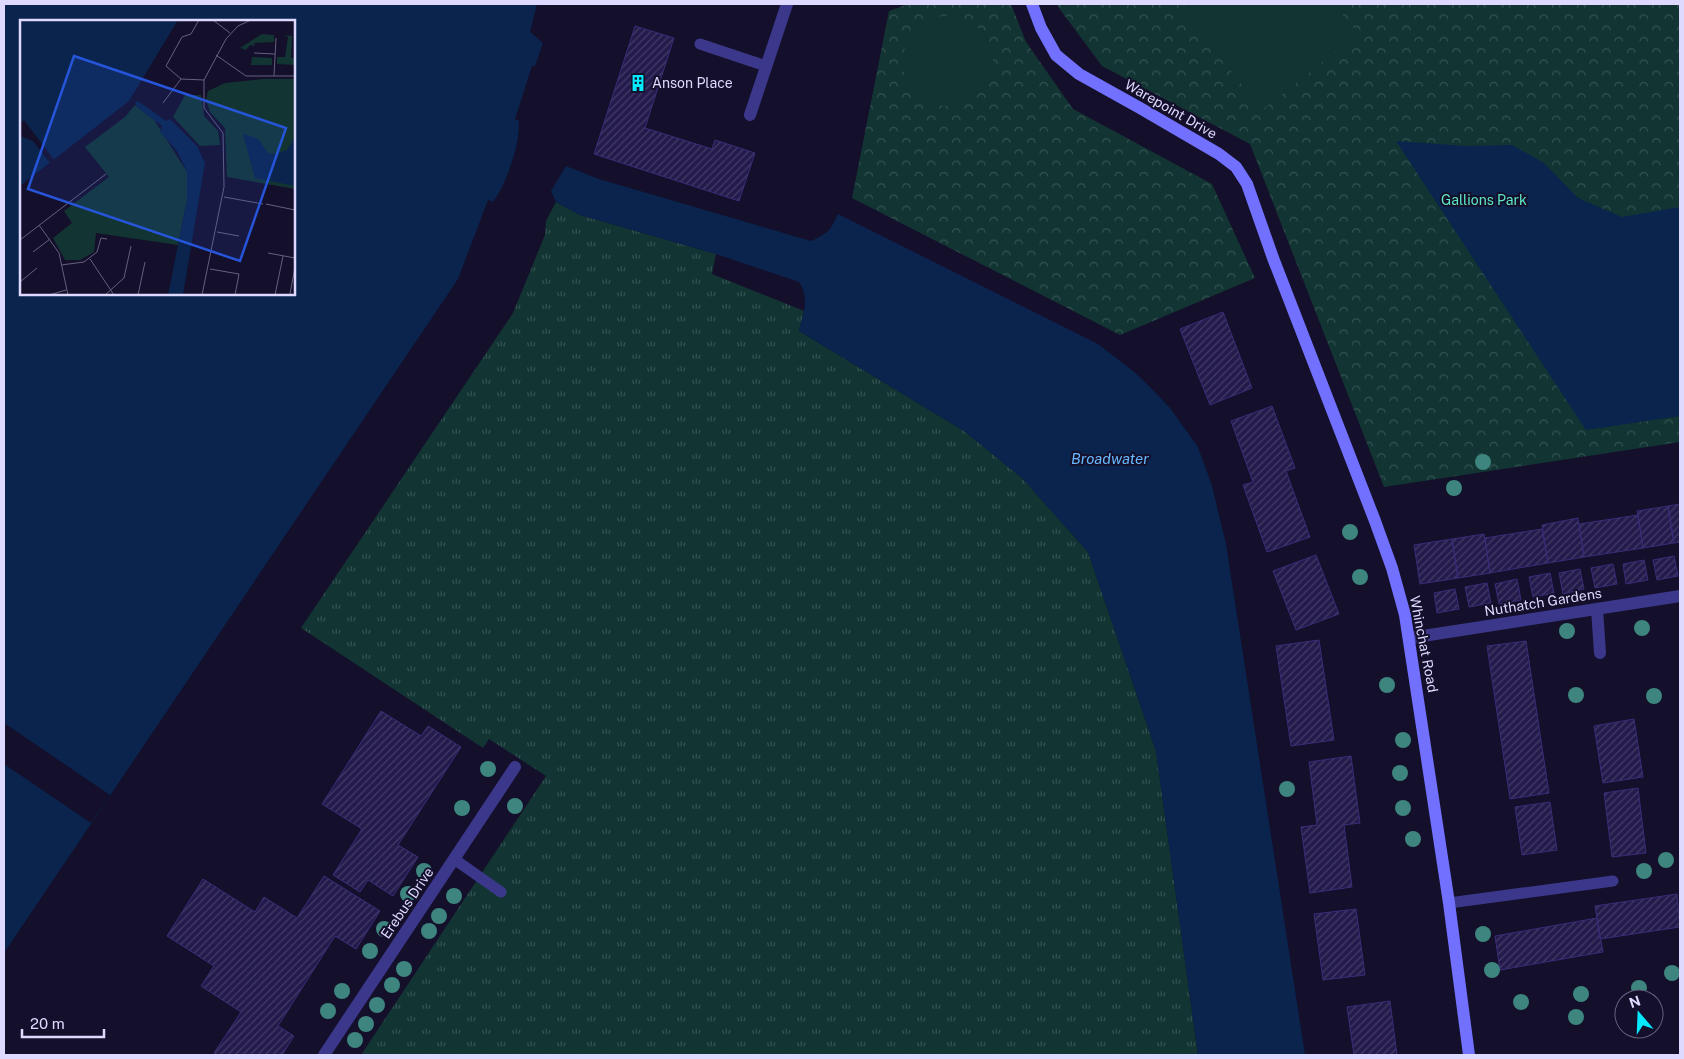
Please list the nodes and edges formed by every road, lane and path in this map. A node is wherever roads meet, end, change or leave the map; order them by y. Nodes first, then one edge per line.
1 (787, 4) edge
2 (1032, 4) edge
3 (700, 44) dead end
4 (766, 66) junction
5 (750, 115) dead end
6 (1273, 258) joint
7 (1680, 596) edge
8 (1596, 609) junction
9 (1410, 638) junction
10 (1600, 653) dead end
11 (515, 767) dead end
12 (454, 859) junction
13 (1613, 881) dead end
14 (501, 892) dead end
15 (1449, 903) junction
16 (324, 1055) edge
17 (1469, 1055) edge

1 - 4 street
2 - 6 street, Warepoint Drive
3 - 4 lane
4 - 5 street
6 - 9 street, Whinchat Road
7 - 8 street, Nuthatch Gardens
8 - 9 street, Nuthatch Gardens
8 - 10 street
9 - 15 street, Whinchat Road
11 - 12 street, Erebus Drive
12 - 14 lane
12 - 16 street, Erebus Drive
13 - 15 lane
15 - 17 street, Whinchat Road

